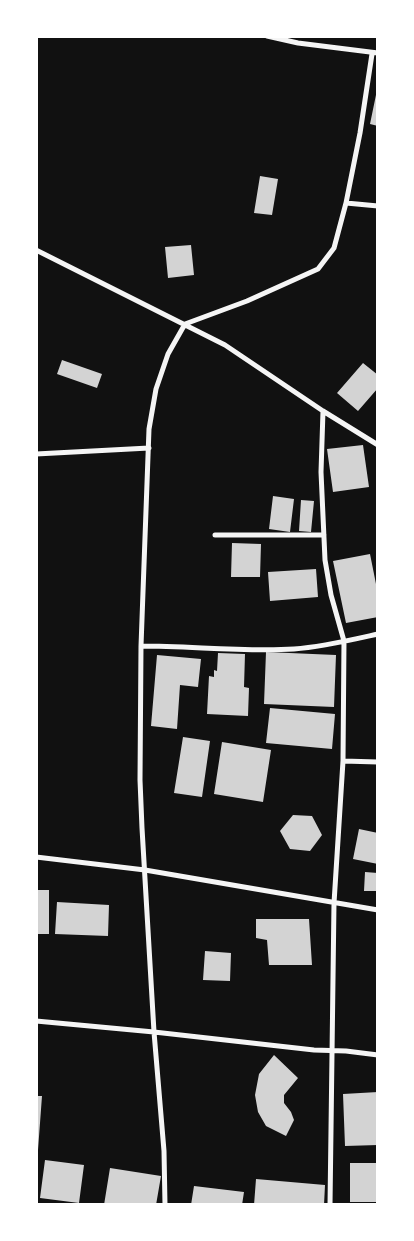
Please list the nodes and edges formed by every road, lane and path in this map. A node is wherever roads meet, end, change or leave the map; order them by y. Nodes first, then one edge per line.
1 (266, 36) edge
2 (375, 53) edge
3 (346, 203) junction
4 (378, 206) edge
5 (36, 250) edge
6 (184, 324) junction
7 (323, 411) junction
8 (378, 445) edge
9 (148, 448) junction
10 (36, 454) edge
11 (215, 535) dead end
12 (324, 536) junction
13 (378, 634) edge
14 (344, 641) junction
15 (141, 646) junction
16 (343, 761) junction
17 (378, 762) edge
18 (36, 857) edge
19 (145, 870) junction
20 (334, 903) junction
21 (378, 910) edge
22 (36, 1021) edge
23 (154, 1032) junction
24 (332, 1050) junction
25 (378, 1055) edge
26 (166, 1205) edge
27 (330, 1205) edge

1 - 2 street
2 - 3 street
3 - 4 street
3 - 6 street
5 - 6 street
6 - 7 street
6 - 9 street
7 - 8 street
7 - 12 street
9 - 10 street
9 - 15 street
11 - 12 street
12 - 14 street
13 - 14 street
14 - 15 street
14 - 16 street
15 - 19 street
16 - 17 street
16 - 20 street
18 - 19 street
19 - 20 street
19 - 23 street
20 - 21 street
20 - 24 street
22 - 23 street
23 - 24 street
23 - 26 street
24 - 25 street
24 - 27 street

